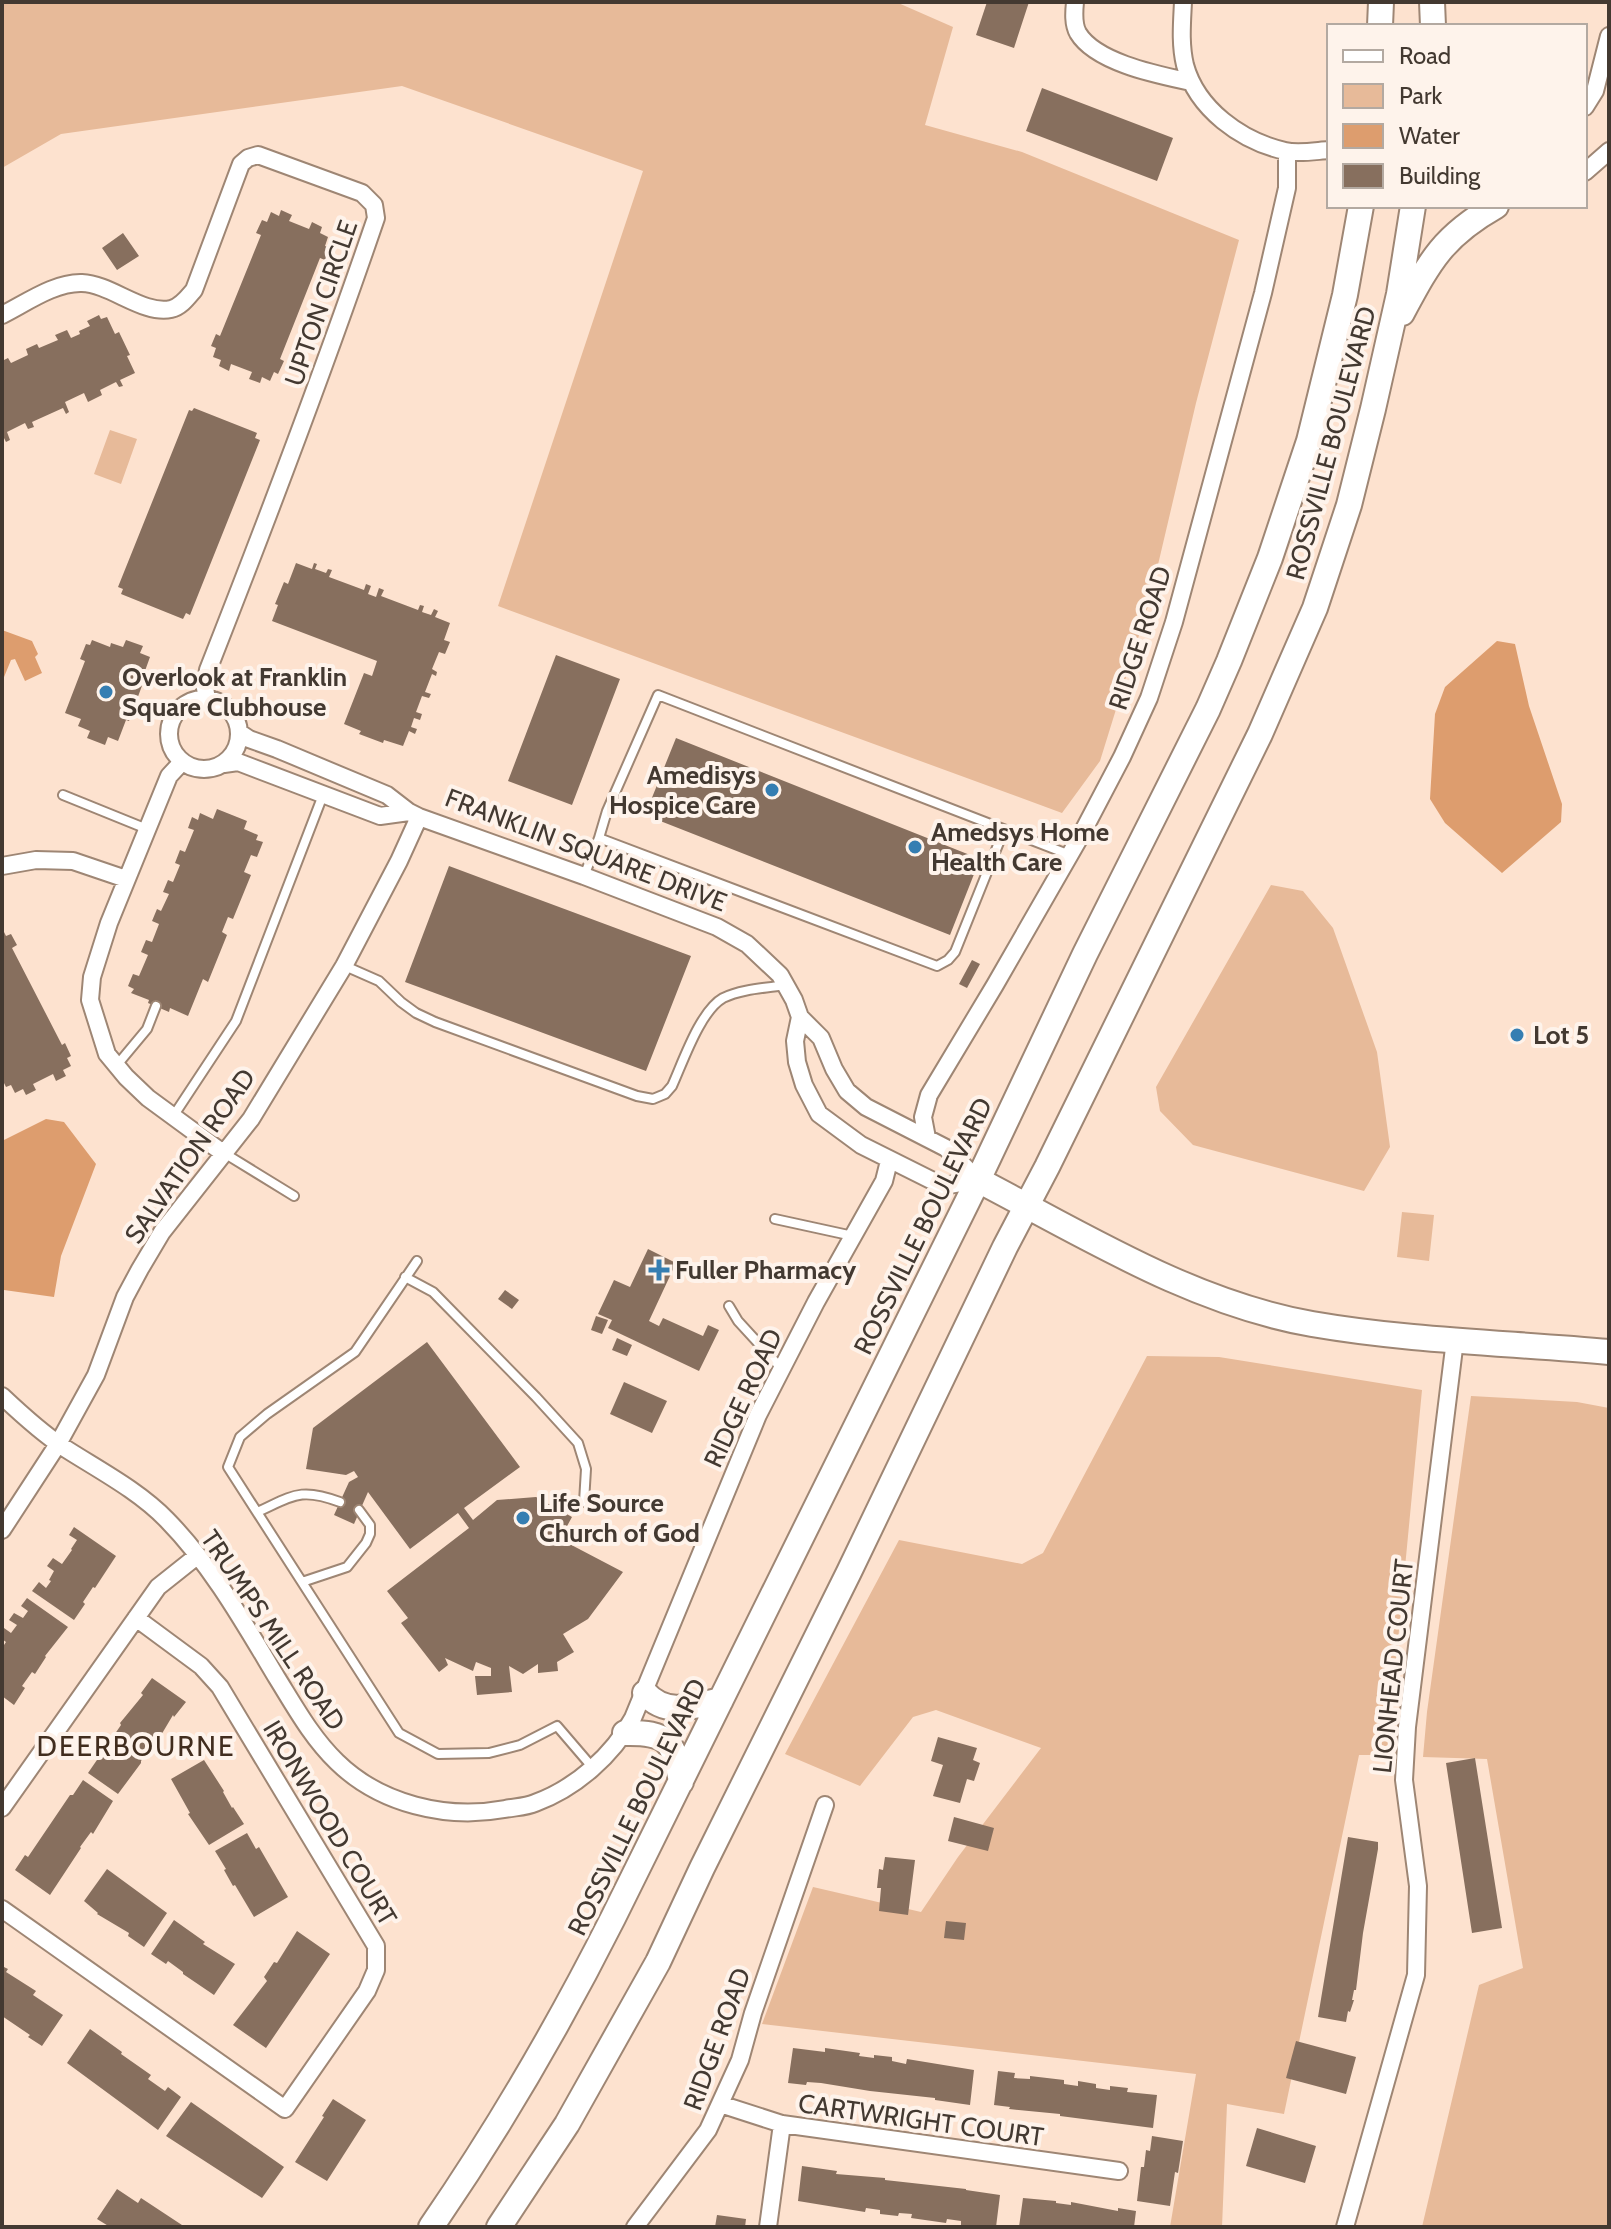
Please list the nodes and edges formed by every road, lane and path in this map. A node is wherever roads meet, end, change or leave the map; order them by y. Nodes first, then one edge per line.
1 (1075, 2) edge
2 (1183, 2) edge
3 (1381, 2) edge
4 (1380, 24) edge
5 (1609, 36) edge
6 (1191, 82) junction
7 (1587, 104) edge
8 (1327, 150) edge
9 (1609, 151) edge
10 (1287, 152) junction
11 (1587, 170) edge
12 (1361, 208) edge
13 (1413, 208) edge
14 (1493, 208) edge
15 (2, 315) edge
16 (1390, 336) junction
17 (207, 699) junction
18 (240, 733) junction
19 (182, 762) junction
20 (224, 764) junction
21 (63, 795) dead end
22 (323, 795) junction
23 (414, 815) junction
24 (147, 829) junction
25 (1004, 830) junction
26 (599, 838) junction
27 (1070, 855) junction
28 (2, 866) edge
29 (584, 876) junction
30 (126, 879) junction
31 (344, 966) junction
32 (786, 985) junction
33 (156, 1006) dead end
34 (800, 1017) junction
35 (117, 1065) junction
36 (174, 1115) junction
37 (927, 1138) junction
38 (223, 1153) junction
39 (889, 1161) junction
40 (978, 1180) junction
41 (294, 1196) dead end
42 (1027, 1205) junction
43 (775, 1219) dead end
44 (853, 1236) junction
45 (417, 1261) dead end
46 (405, 1277) junction
47 (729, 1306) dead end
48 (1455, 1340) junction
49 (1609, 1352) edge
50 (781, 1368) junction
51 (2, 1396) edge
52 (58, 1444) junction
53 (340, 1502) dead end
54 (584, 1502) dead end
55 (359, 1510) dead end
56 (257, 1512) junction
57 (2, 1530) edge
58 (197, 1556) junction
59 (302, 1582) junction
60 (136, 1618) junction
61 (645, 1693) junction
62 (721, 1700) junction
63 (625, 1733) junction
64 (593, 1768) junction
65 (681, 1782) junction
66 (534, 1804) joint
67 (825, 1805) dead end
68 (2, 1808) edge
69 (2, 1909) edge
70 (720, 2104) junction
71 (782, 2124) junction
72 (1119, 2171) dead end
73 (431, 2227) edge
74 (499, 2227) edge
75 (635, 2227) edge
76 (768, 2227) edge
77 (1345, 2227) edge

1 - 6 street
2 - 6 street
3 - 4 main road
5 - 7 street
6 - 10 street
8 - 10 street
9 - 11 street
10 - 27 street, RIDGE ROAD
12 - 40 main road, ROSSVILLE BOULEVARD
13 - 16 main road, ROSSVILLE BOULEVARD
14 - 16 main road
15 - 17 street, UPTON CIRCLE
16 - 42 main road, ROSSVILLE BOULEVARD
17 - 18 street
17 - 19 street
18 - 20 street
18 - 23 street, FRANKLIN SQUARE DRIVE
19 - 20 street
19 - 24 street
20 - 22 street, FRANKLIN SQUARE DRIVE
21 - 24 lane
22 - 23 street, FRANKLIN SQUARE DRIVE
22 - 36 lane
23 - 29 street, FRANKLIN SQUARE DRIVE
23 - 31 street, SALVATION ROAD
24 - 30 street
25 - 26 lane
25 - 26 lane
25 - 27 lane
26 - 29 lane
27 - 37 street, RIDGE ROAD
28 - 30 street
29 - 32 street, FRANKLIN SQUARE DRIVE
30 - 35 street
31 - 32 lane
31 - 38 street, SALVATION ROAD
32 - 34 street, FRANKLIN SQUARE DRIVE
33 - 35 lane
34 - 37 street, FRANKLIN SQUARE DRIVE
34 - 39 street, FRANKLIN SQUARE DRIVE
35 - 36 street
36 - 38 street
37 - 40 street, FRANKLIN SQUARE DRIVE
38 - 41 lane
38 - 52 street, SALVATION ROAD
39 - 40 street, FRANKLIN SQUARE DRIVE
39 - 44 street, RIDGE ROAD
40 - 42 main road, FRANKLIN SQUARE DRIVE
40 - 62 main road, ROSSVILLE BOULEVARD
42 - 48 main road, FRANKLIN SQUARE DRIVE
42 - 74 main road, ROSSVILLE BOULEVARD
43 - 44 lane
44 - 50 street, RIDGE ROAD
45 - 46 lane
46 - 54 lane
46 - 56 lane
47 - 50 lane
48 - 49 main road, FRANKLIN SQUARE DRIVE
48 - 77 street, LIONHEAD COURT
50 - 61 street, RIDGE ROAD
51 - 52 street, TRUMPS MILL ROAD
52 - 57 street, SALVATION ROAD
52 - 58 street, TRUMPS MILL ROAD
53 - 56 lane
55 - 59 lane
56 - 59 lane
58 - 60 street
58 - 66 street, TRUMPS MILL ROAD
59 - 64 lane
60 - 68 street
60 - 69 street, IRONWOOD COURT
61 - 62 main road
61 - 63 street, RIDGE ROAD
62 - 65 main road, ROSSVILLE BOULEVARD
63 - 64 street, RIDGE ROAD
63 - 65 main road
64 - 66 street, RIDGE ROAD
65 - 73 main road, ROSSVILLE BOULEVARD
67 - 70 street, RIDGE ROAD
70 - 71 street, CARTWRIGHT COURT
70 - 75 street, RIDGE ROAD
71 - 72 street, CARTWRIGHT COURT
71 - 76 street

